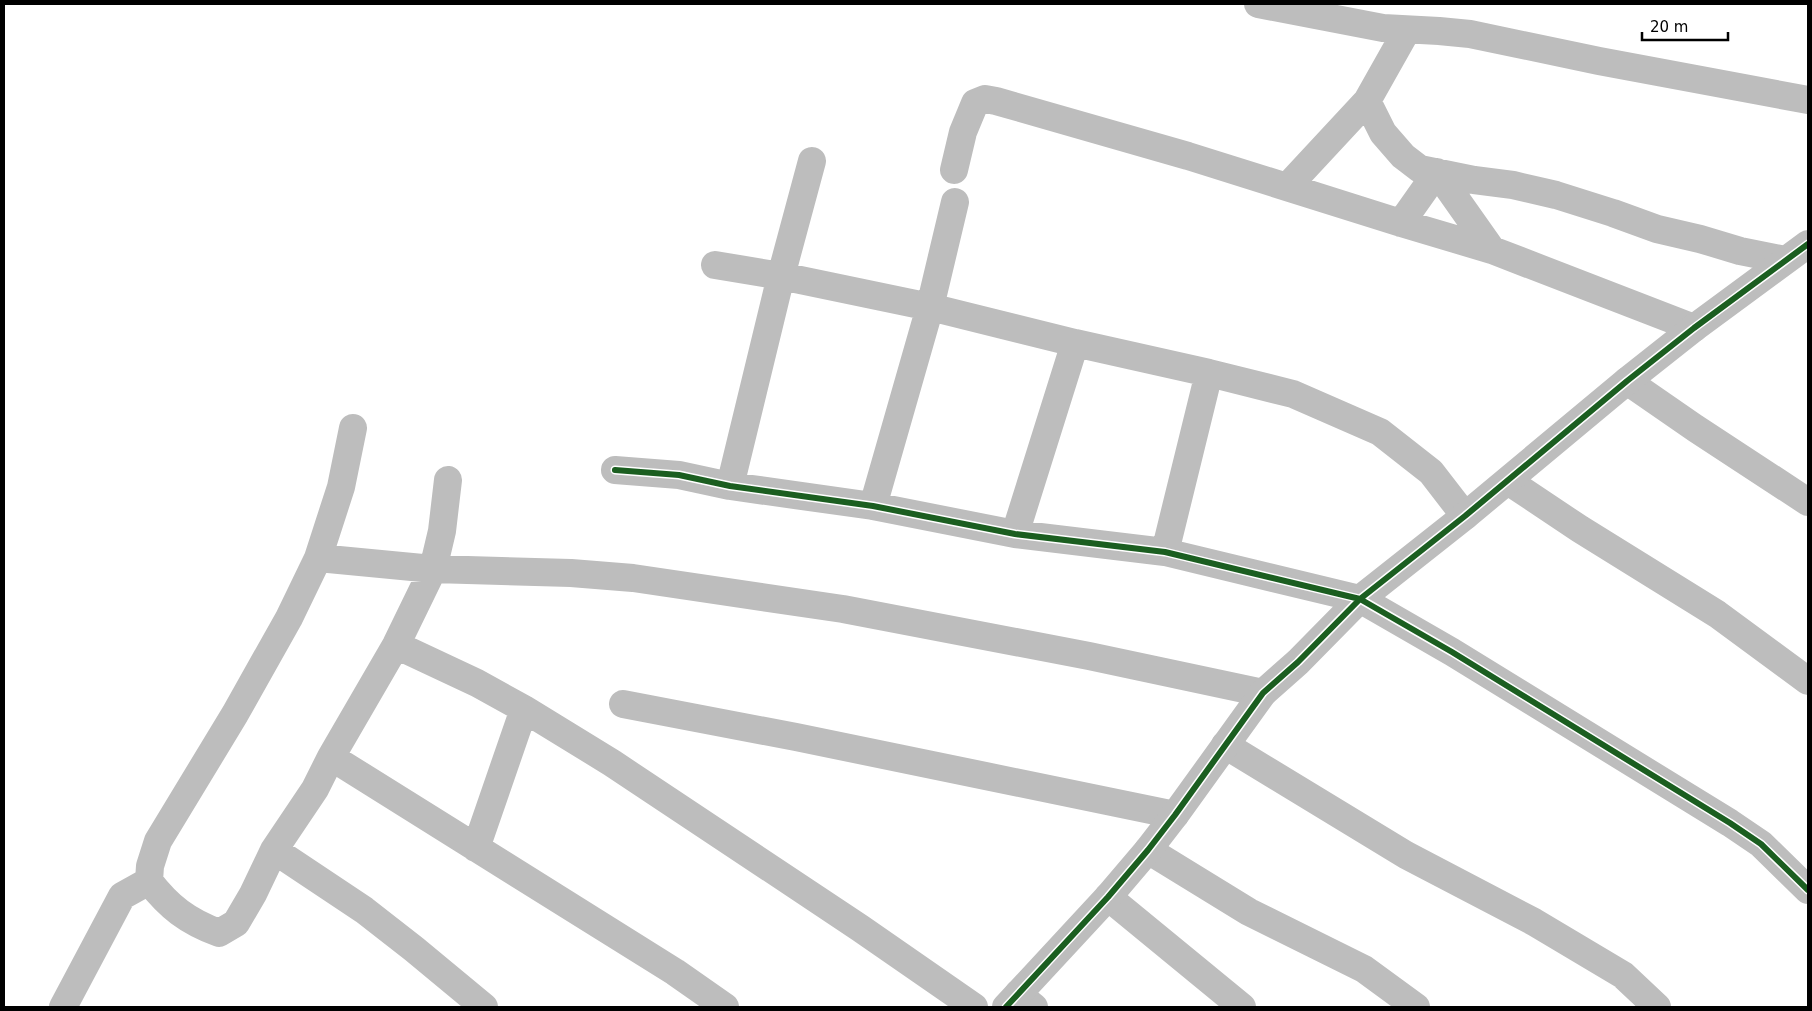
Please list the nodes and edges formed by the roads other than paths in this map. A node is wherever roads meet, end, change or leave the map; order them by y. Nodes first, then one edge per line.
1 (1258, 4) edge
2 (1408, 30) junction
3 (1367, 100) junction
4 (1808, 100) edge
5 (812, 161) dead end
6 (954, 170) dead end
7 (1437, 172) junction
8 (1288, 186) junction
9 (954, 202) dead end
10 (1401, 223) junction
11 (1808, 244) edge
12 (1492, 250) junction
13 (1785, 260) junction
14 (715, 265) dead end
15 (781, 276) junction
16 (930, 307) junction
17 (1694, 328) junction
18 (1075, 344) junction
19 (1209, 373) junction
20 (1627, 381) junction
21 (353, 428) dead end
22 (615, 470) dead end
23 (448, 480) dead end
24 (1508, 480) junction
25 (730, 486) junction
26 (1808, 502) edge
27 (873, 506) junction
28 (1465, 516) junction
29 (1015, 534) junction
30 (1166, 552) junction
31 (318, 558) junction
32 (433, 569) junction
33 (1360, 599) junction
34 (396, 645) junction
35 (1808, 681) edge
36 (1262, 693) junction
37 (623, 704) dead end
38 (524, 709) junction
39 (1225, 744) junction
40 (331, 758) junction
41 (1175, 815) junction
42 (476, 848) junction
43 (274, 850) junction
44 (1148, 850) junction
45 (149, 881) junction
46 (1808, 890) edge
47 (1108, 897) junction
48 (1020, 1003) edge
49 (63, 1007) edge
50 (484, 1007) edge
51 (725, 1007) edge
52 (974, 1007) edge
53 (1242, 1007) edge
54 (1416, 1007) edge
55 (1657, 1007) edge

1 - 2 street
2 - 3 street
2 - 4 street
3 - 7 street
3 - 8 street
5 - 15 street
6 - 8 street
7 - 10 street
7 - 12 street
7 - 13 street
8 - 10 street
9 - 16 street
10 - 12 street
11 - 13 street
12 - 17 street
13 - 17 street
14 - 15 street
15 - 16 street
15 - 25 street
16 - 18 street
16 - 27 street
17 - 20 street
18 - 19 street
18 - 29 street
19 - 28 street
19 - 30 street
20 - 24 street
20 - 26 street
21 - 31 street
22 - 25 street
23 - 32 street
24 - 28 street
24 - 35 street
25 - 27 street
27 - 29 street
28 - 33 street
29 - 30 street
30 - 33 street
31 - 32 street
31 - 45 street
32 - 34 street
32 - 36 street
33 - 36 street
33 - 46 street
34 - 38 street
34 - 40 street
36 - 39 street
37 - 41 street
38 - 42 street
38 - 52 street
39 - 41 street
39 - 55 street
40 - 42 street
40 - 43 street
41 - 44 street
42 - 51 street
43 - 45 street
43 - 50 street
44 - 47 street
44 - 54 street
45 - 49 street
47 - 48 street
47 - 53 street

